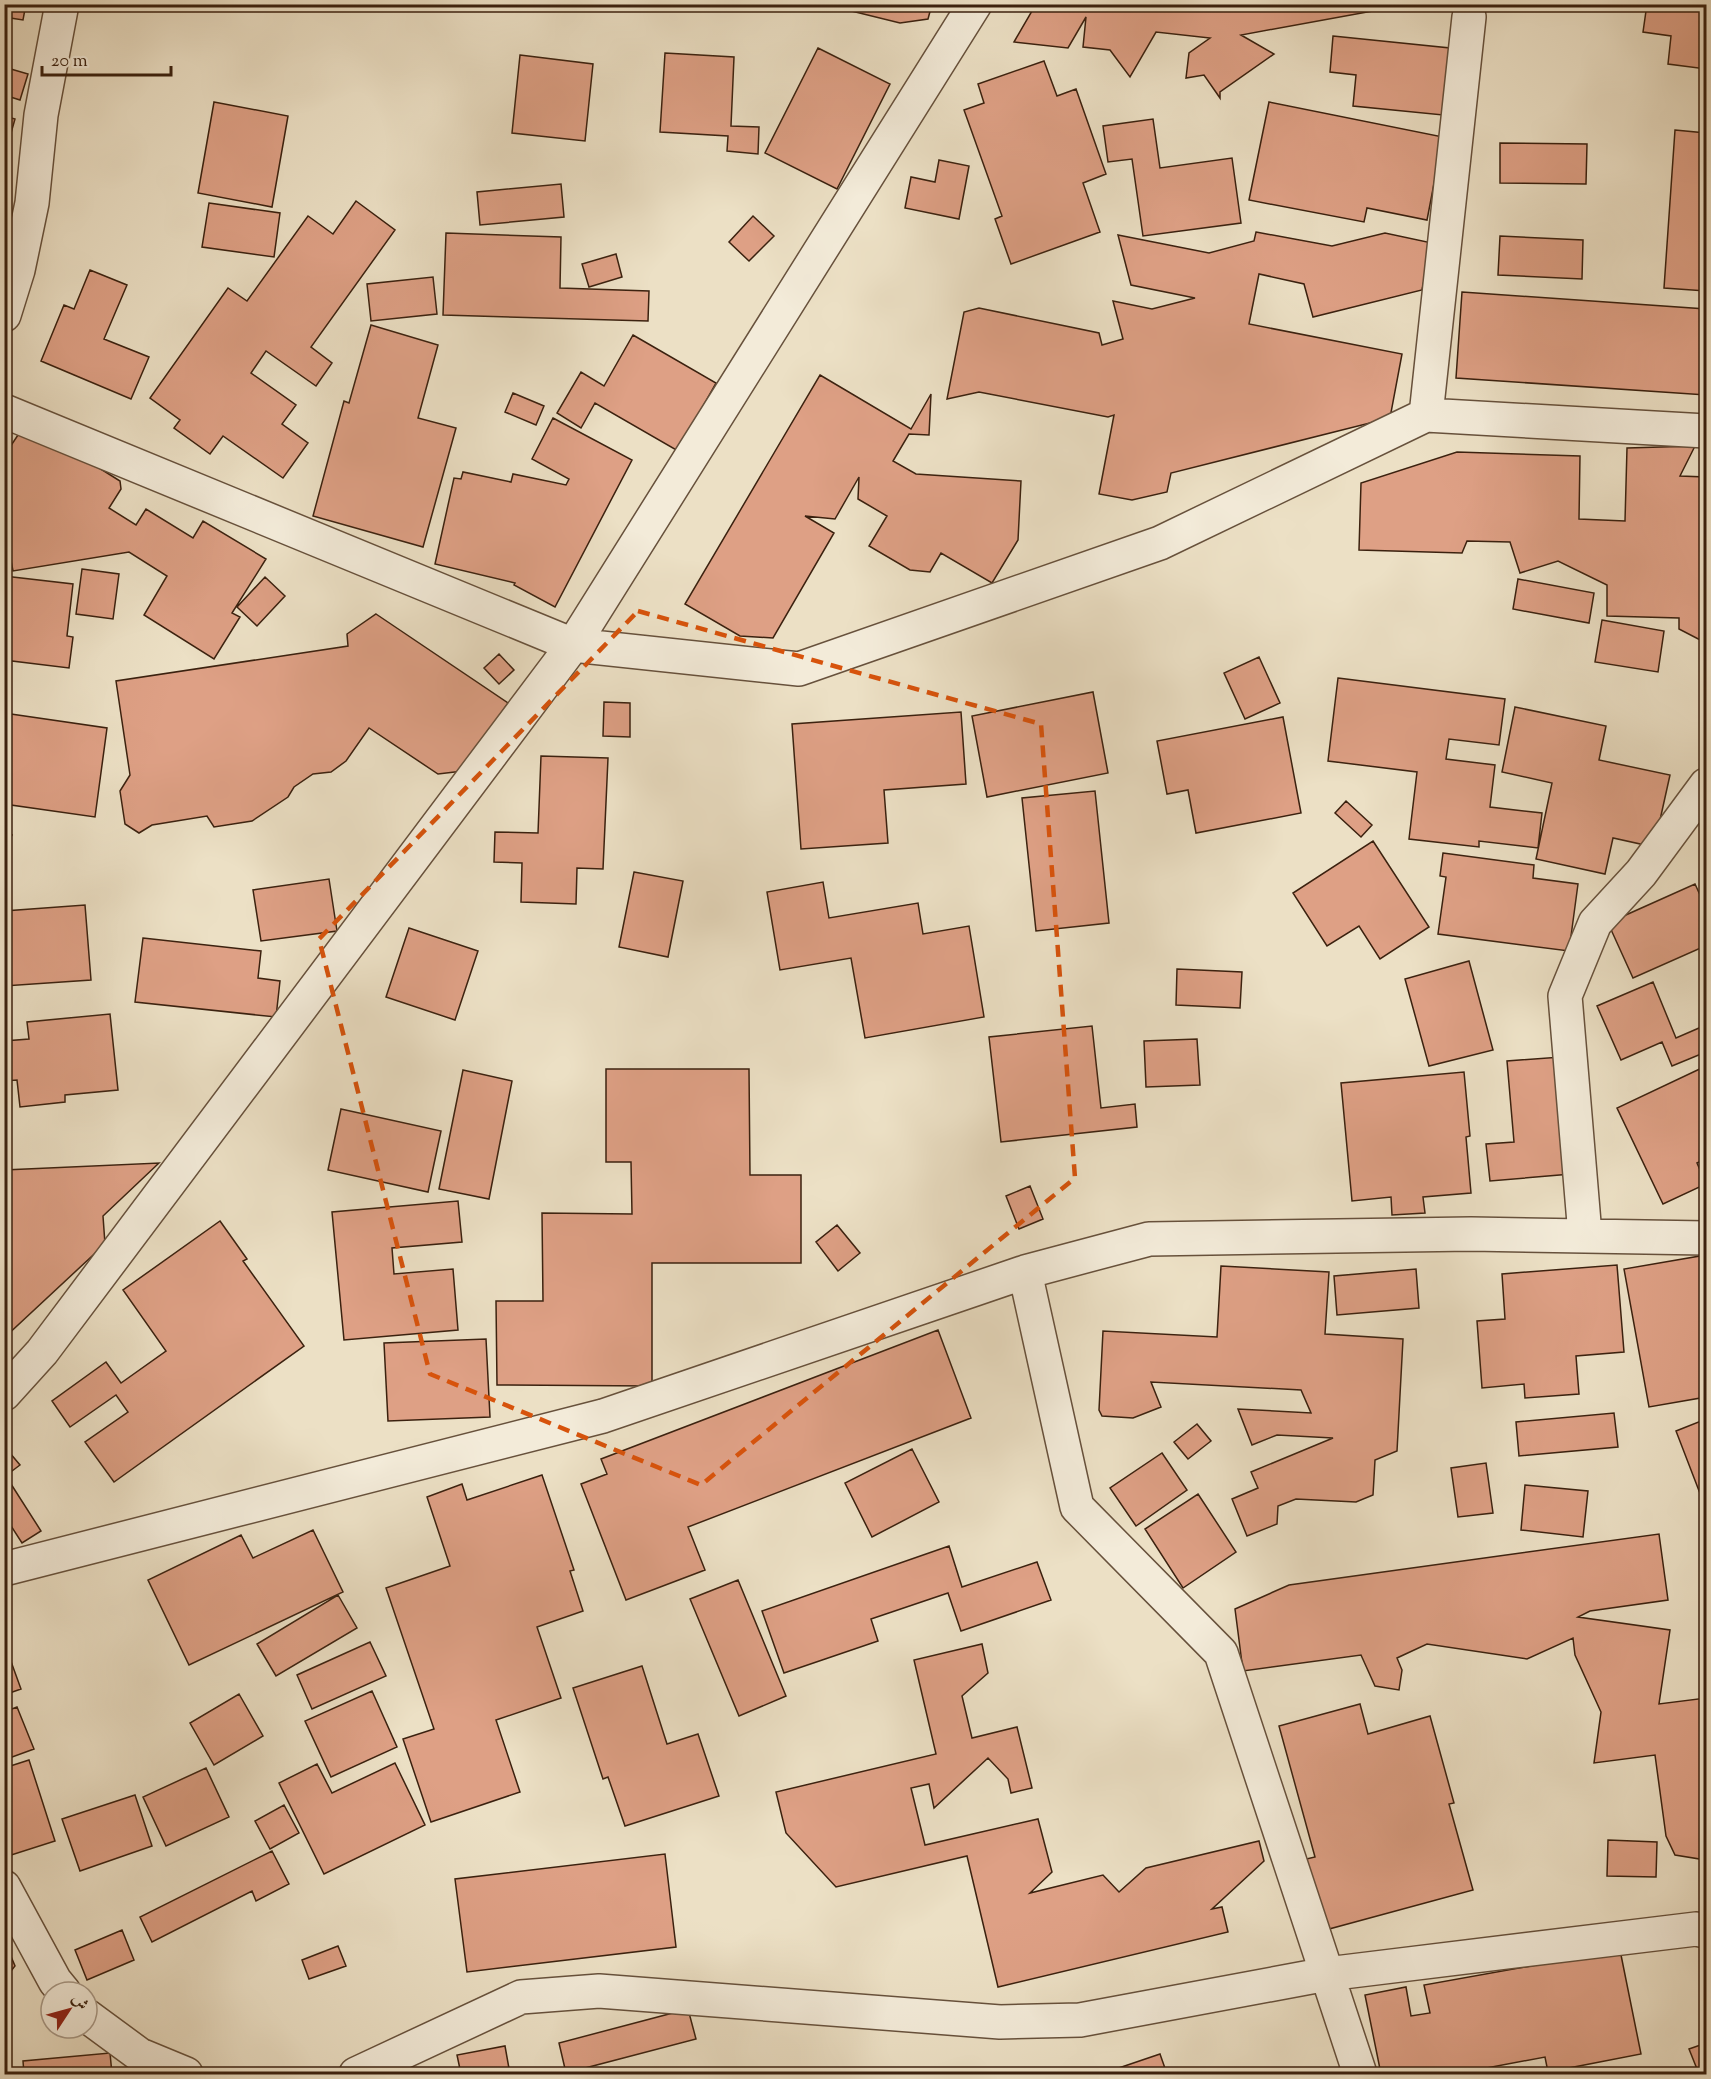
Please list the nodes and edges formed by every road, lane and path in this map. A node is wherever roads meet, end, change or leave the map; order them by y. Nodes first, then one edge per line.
1 (62, 4) edge
2 (975, 4) edge
3 (1469, 17) dead end
4 (4, 315) edge
5 (4, 411) edge
6 (1426, 415) junction
7 (1707, 431) edge
8 (573, 645) junction
9 (1707, 785) edge
10 (1585, 1235) junction
11 (1707, 1238) edge
12 (1025, 1272) junction
13 (4, 1394) edge
14 (4, 1569) edge
15 (4, 1887) edge
16 (1707, 1931) edge
17 (1327, 1974) junction
18 (54, 1980) edge
19 (99, 2025) edge
20 (186, 2074) edge
21 (356, 2074) edge
22 (1360, 2074) edge

1 - 4 street
2 - 8 street
3 - 6 street
5 - 8 street
6 - 7 street
6 - 8 street
8 - 13 street
9 - 10 street
10 - 11 street
10 - 12 street
12 - 14 street
12 - 17 street
15 - 18 street
16 - 17 street
17 - 21 street
17 - 22 street
19 - 20 street

